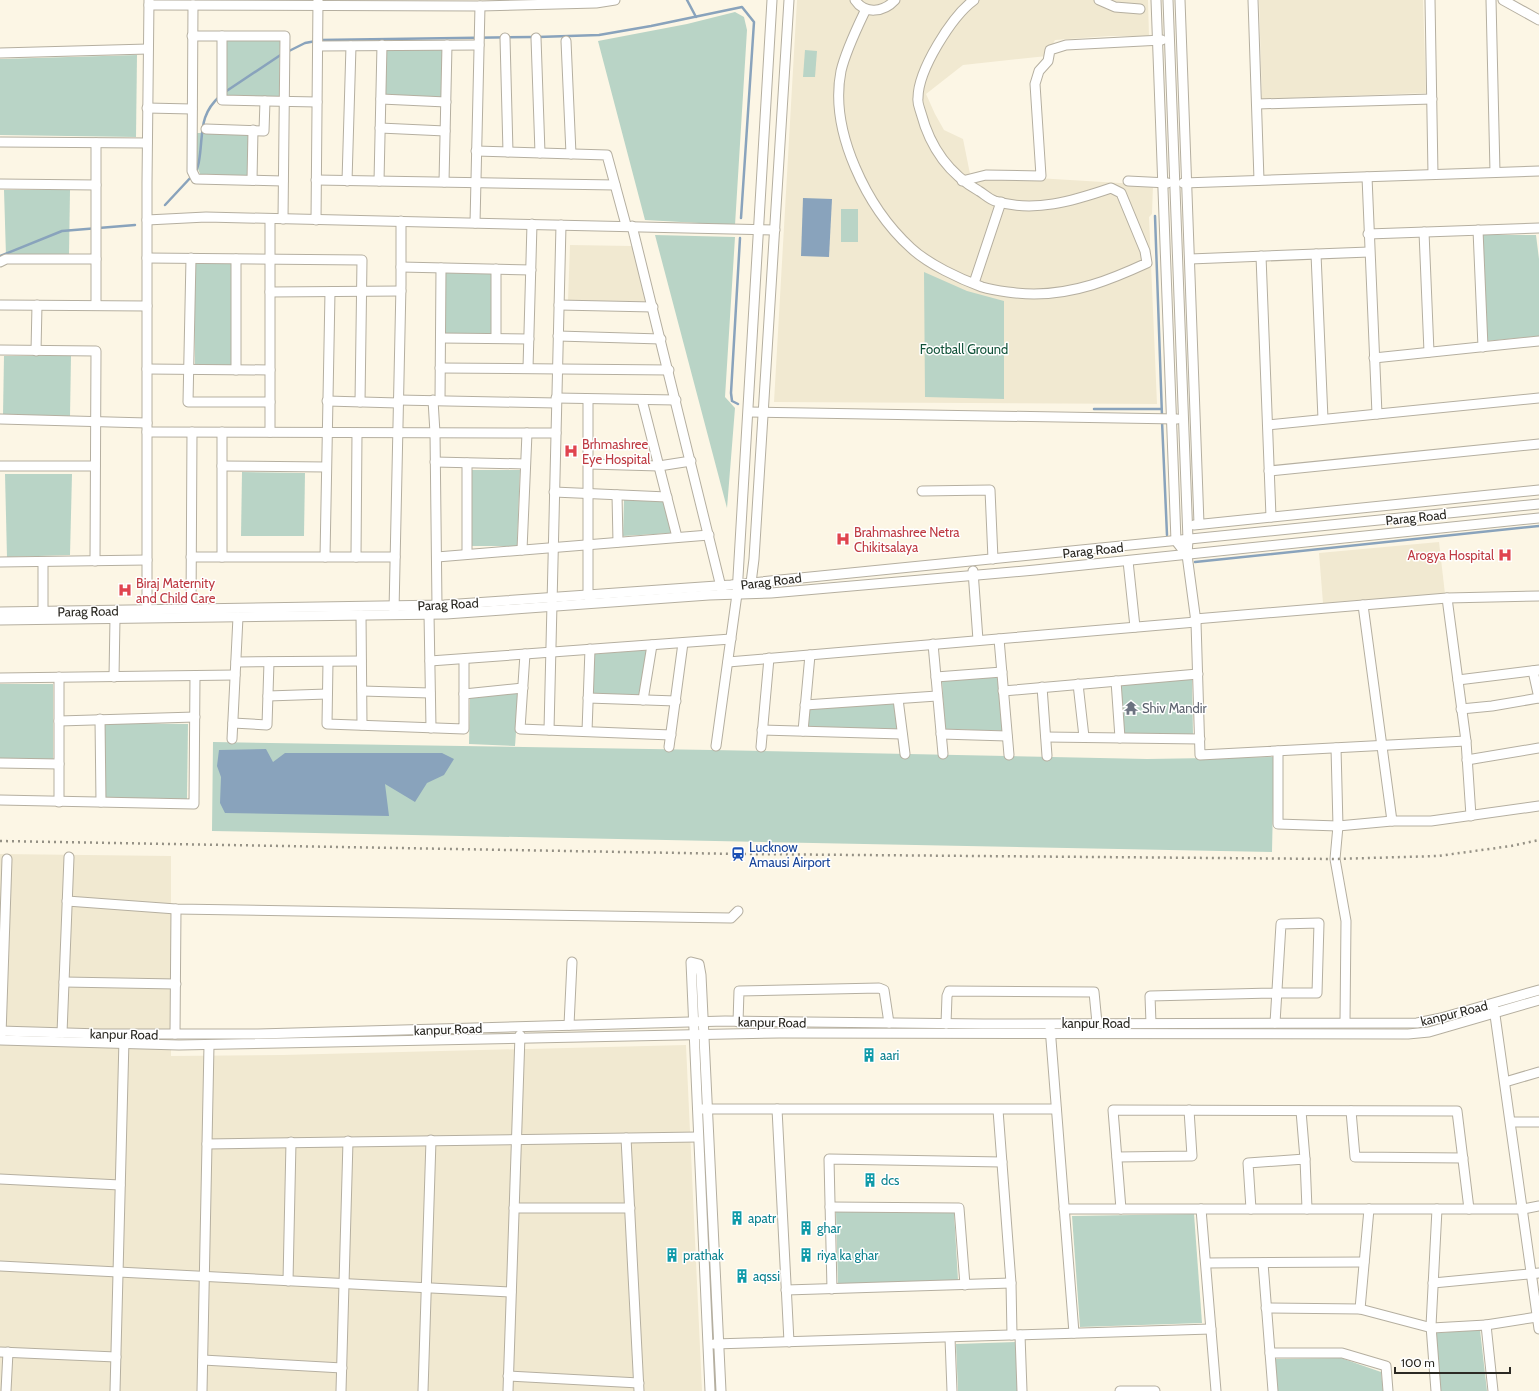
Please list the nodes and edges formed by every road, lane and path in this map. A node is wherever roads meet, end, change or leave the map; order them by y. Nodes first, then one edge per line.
1 (614, 0) edge
2 (772, 0) edge
3 (789, 0) edge
4 (856, 0) edge
5 (895, 0) edge
6 (974, 0) edge
7 (1099, 0) edge
8 (1156, 0) edge
9 (1168, 0) edge
10 (1180, 0) edge
11 (1253, 0) edge
12 (1430, 0) edge
13 (1491, 0) edge
14 (1503, 0) edge
15 (149, 2) edge
16 (556, 2) edge
17 (586, 2) edge
18 (286, 3) edge
19 (318, 3) edge
20 (391, 3) edge
21 (424, 3) edge
22 (193, 5) junction
23 (480, 6) junction
24 (866, 9) junction
25 (1140, 9) dead end
26 (1539, 20) edge
27 (192, 36) junction
28 (222, 36) junction
29 (505, 38) dead end
30 (536, 38) dead end
31 (1169, 39) junction
32 (479, 40) junction
33 (1157, 40) junction
34 (566, 41) dead end
35 (318, 42) junction
36 (382, 45) junction
37 (447, 45) junction
38 (350, 46) junction
39 (148, 49) junction
40 (0, 53) edge
41 (381, 99) junction
42 (1432, 99) junction
43 (264, 101) junction
44 (284, 101) junction
45 (317, 102) junction
46 (446, 102) junction
47 (1257, 104) junction
48 (147, 108) junction
49 (192, 109) junction
50 (380, 128) junction
51 (206, 129) dead end
52 (253, 130) junction
53 (445, 131) junction
54 (0, 142) edge
55 (96, 143) junction
56 (147, 143) junction
57 (476, 151) junction
58 (508, 152) junction
59 (540, 153) junction
60 (571, 154) junction
61 (1538, 171) edge
62 (1495, 172) junction
63 (1433, 174) junction
64 (1367, 177) junction
65 (252, 180) junction
66 (316, 180) junction
67 (347, 180) junction
68 (1260, 180) junction
69 (283, 181) junction
70 (379, 181) junction
71 (962, 181) junction
72 (1128, 181) dead end
73 (1539, 181) edge
74 (444, 182) junction
75 (476, 182) junction
76 (1163, 182) junction
77 (1174, 183) junction
78 (1188, 183) junction
79 (0, 184) edge
80 (96, 185) junction
81 (615, 185) junction
82 (1001, 202) junction
83 (270, 219) junction
84 (283, 219) junction
85 (146, 220) junction
86 (316, 220) junction
87 (401, 221) junction
88 (475, 223) junction
89 (532, 224) junction
90 (561, 225) junction
91 (629, 225) junction
92 (1539, 228) edge
93 (759, 229) junction
94 (775, 230) junction
95 (1478, 230) junction
96 (1424, 232) junction
97 (1368, 234) junction
98 (1369, 252) junction
99 (1316, 254) junction
100 (1261, 256) junction
101 (146, 258) junction
102 (191, 258) junction
103 (96, 259) junction
104 (236, 259) junction
105 (270, 259) junction
106 (1190, 259) junction
107 (0, 262) edge
108 (401, 267) junction
109 (441, 268) junction
110 (496, 269) junction
111 (531, 270) junction
112 (974, 283) junction
113 (270, 292) junction
114 (330, 292) junction
115 (360, 292) junction
116 (401, 292) junction
117 (0, 304) edge
118 (37, 305) junction
119 (96, 305) junction
120 (559, 305) junction
121 (147, 306) junction
122 (653, 307) junction
123 (558, 336) junction
124 (441, 338) junction
125 (496, 338) junction
126 (529, 339) junction
127 (661, 339) junction
128 (1539, 341) edge
129 (1483, 347) junction
130 (0, 350) edge
131 (36, 351) junction
132 (1429, 352) junction
133 (1374, 358) junction
134 (440, 368) junction
135 (528, 368) junction
136 (147, 369) junction
137 (188, 369) junction
138 (558, 369) junction
139 (236, 370) junction
140 (270, 370) junction
141 (669, 370) junction
142 (1539, 398) edge
143 (437, 400) junction
144 (588, 400) junction
145 (642, 400) junction
146 (676, 400) junction
147 (327, 401) junction
148 (398, 401) junction
149 (556, 401) junction
150 (270, 402) junction
151 (360, 402) junction
152 (749, 412) junction
153 (764, 412) junction
154 (1377, 414) junction
155 (0, 419) edge
156 (1183, 419) junction
157 (1323, 419) junction
158 (1171, 420) junction
159 (95, 421) junction
160 (1268, 425) junction
161 (147, 427) junction
162 (192, 432) junction
163 (222, 432) junction
164 (270, 432) junction
165 (326, 433) junction
166 (357, 433) junction
167 (398, 433) junction
168 (435, 433) junction
169 (527, 433) junction
170 (556, 433) junction
171 (1539, 444) edge
172 (691, 461) junction
173 (435, 462) junction
174 (467, 463) junction
175 (525, 464) junction
176 (589, 464) junction
177 (0, 466) edge
178 (95, 466) junction
179 (222, 466) junction
180 (659, 466) junction
181 (326, 467) junction
182 (1269, 471) junction
183 (1539, 490) edge
184 (922, 491) dead end
185 (554, 492) junction
186 (588, 493) junction
187 (617, 496) junction
188 (667, 497) junction
189 (1539, 504) edge
190 (1271, 517) junction
191 (1539, 518) edge
192 (1198, 524) junction
193 (1187, 526) junction
194 (709, 535) junction
195 (677, 538) junction
196 (1188, 540) junction
197 (1176, 541) junction
198 (618, 542) junction
199 (589, 544) junction
200 (552, 547) junction
201 (522, 550) junction
202 (467, 554) junction
203 (1187, 555) junction
204 (191, 557) junction
205 (222, 557) junction
206 (325, 557) junction
207 (356, 557) junction
208 (395, 557) junction
209 (437, 557) junction
210 (147, 560) junction
211 (993, 560) junction
212 (95, 561) junction
213 (972, 561) junction
214 (1128, 561) junction
215 (0, 562) edge
216 (43, 562) junction
217 (973, 575) junction
218 (751, 583) junction
219 (738, 589) junction
220 (722, 590) junction
221 (588, 596) junction
222 (1539, 596) edge
223 (1447, 598) junction
224 (552, 602) junction
225 (1363, 605) junction
226 (437, 606) junction
227 (191, 609) junction
228 (394, 610) junction
229 (43, 611) junction
230 (0, 612) edge
231 (147, 614) junction
232 (429, 614) junction
233 (361, 615) junction
234 (238, 617) junction
235 (115, 618) junction
236 (0, 620) edge
237 (1195, 620) junction
238 (1135, 627) junction
239 (731, 639) junction
240 (999, 639) junction
241 (978, 640) junction
242 (683, 643) junction
243 (933, 644) junction
244 (652, 645) junction
245 (590, 649) junction
246 (552, 653) junction
247 (525, 654) junction
248 (810, 655) junction
249 (769, 658) junction
250 (464, 659) junction
251 (361, 661) junction
252 (430, 661) junction
253 (236, 662) junction
254 (269, 662) junction
255 (328, 662) junction
256 (728, 662) junction
257 (1536, 670) edge
258 (1002, 672) junction
259 (1198, 674) junction
260 (235, 675) junction
261 (114, 676) junction
262 (195, 676) junction
263 (59, 677) junction
264 (0, 678) edge
265 (936, 678) junction
266 (1458, 680) junction
267 (1116, 681) junction
268 (1078, 684) junction
269 (1042, 687) junction
270 (523, 688) junction
271 (362, 691) junction
272 (1003, 691) junction
273 (430, 693) junction
274 (327, 694) junction
275 (464, 694) junction
276 (268, 696) junction
277 (938, 696) junction
278 (588, 698) junction
279 (1539, 698) edge
280 (898, 699) junction
281 (643, 700) junction
282 (676, 701) junction
283 (806, 705) junction
284 (1461, 709) junction
285 (195, 716) junction
286 (100, 720) junction
287 (59, 721) junction
288 (233, 723) junction
289 (362, 725) junction
290 (431, 728) junction
291 (549, 730) junction
292 (762, 730) junction
293 (803, 731) junction
294 (587, 732) junction
295 (902, 734) junction
296 (941, 734) junction
297 (671, 735) junction
298 (1007, 736) junction
299 (1046, 737) junction
300 (1084, 738) junction
301 (1120, 738) junction
302 (1200, 738) junction
303 (232, 740) dead end
304 (1466, 741) junction
305 (716, 746) dead end
306 (1382, 746) junction
307 (669, 747) dead end
308 (761, 747) dead end
309 (1336, 748) junction
310 (1539, 748) edge
311 (1278, 751) junction
312 (905, 754) dead end
313 (943, 754) dead end
314 (1009, 755) dead end
315 (1047, 756) dead end
316 (1467, 760) junction
317 (0, 763) edge
318 (59, 764) junction
319 (0, 800) edge
320 (59, 802) junction
321 (101, 802) junction
322 (1539, 806) edge
323 (1471, 816) junction
324 (1392, 821) junction
325 (1338, 826) junction
326 (69, 858) dead end
327 (7, 859) dead end
328 (67, 901) junction
329 (176, 909) junction
330 (738, 911) dead end
331 (572, 962) dead end
332 (64, 982) junction
333 (176, 984) junction
334 (1539, 990) edge
335 (1277, 992) junction
336 (1539, 1000) edge
337 (1493, 1003) junction
338 (1495, 1013) junction
339 (693, 1022) junction
340 (703, 1022) junction
341 (738, 1022) junction
342 (1259, 1022) junction
343 (1346, 1022) junction
344 (889, 1023) junction
345 (1097, 1023) junction
346 (1151, 1023) junction
347 (1275, 1023) junction
348 (946, 1024) junction
349 (569, 1025) junction
350 (520, 1027) junction
351 (1050, 1028) junction
352 (62, 1033) junction
353 (1257, 1033) junction
354 (175, 1034) junction
355 (703, 1034) junction
356 (1, 1035) edge
357 (693, 1035) junction
358 (124, 1039) junction
359 (520, 1039) junction
360 (209, 1045) junction
361 (1539, 1072) edge
362 (1505, 1082) junction
363 (697, 1109) junction
364 (707, 1109) junction
365 (777, 1109) junction
366 (1056, 1109) junction
367 (998, 1110) junction
368 (1189, 1110) junction
369 (1301, 1111) junction
370 (1351, 1111) junction
371 (1511, 1122) junction
372 (1539, 1122) edge
373 (698, 1137) junction
374 (626, 1138) junction
375 (517, 1139) junction
376 (431, 1140) junction
377 (348, 1141) junction
378 (291, 1142) junction
379 (207, 1144) junction
380 (1117, 1157) junction
381 (1463, 1158) junction
382 (1304, 1159) junction
383 (1002, 1162) junction
384 (0, 1179) edge
385 (120, 1185) junction
386 (1539, 1206) edge
387 (830, 1207) junction
388 (514, 1208) junction
389 (630, 1208) junction
390 (1064, 1209) junction
391 (1121, 1209) junction
392 (1201, 1209) junction
393 (1251, 1209) junction
394 (1308, 1209) junction
395 (1369, 1209) junction
396 (1437, 1209) junction
397 (1469, 1209) junction
398 (1523, 1209) junction
399 (1364, 1262) junction
400 (1206, 1263) junction
401 (1263, 1263) junction
402 (0, 1266) edge
403 (118, 1273) junction
404 (1535, 1273) edge
405 (204, 1277) junction
406 (288, 1281) junction
407 (1011, 1283) junction
408 (1433, 1283) junction
409 (344, 1284) junction
410 (964, 1285) junction
411 (427, 1288) junction
412 (832, 1289) junction
413 (786, 1290) junction
414 (511, 1292) junction
415 (1266, 1308) junction
416 (1360, 1309) junction
417 (1537, 1317) junction
418 (1486, 1325) junction
419 (1432, 1328) junction
420 (1212, 1329) junction
421 (1539, 1329) edge
422 (1074, 1333) junction
423 (1016, 1335) junction
424 (950, 1338) junction
425 (789, 1342) junction
426 (718, 1344) junction
427 (708, 1345) junction
428 (4, 1352) edge
429 (1270, 1353) junction
430 (116, 1357) junction
431 (203, 1360) junction
432 (342, 1368) junction
433 (508, 1376) junction
434 (639, 1387) edge
435 (6, 1391) edge
436 (115, 1391) edge
437 (202, 1391) edge
438 (341, 1391) edge
439 (423, 1391) edge
440 (508, 1391) edge
441 (710, 1391) edge
442 (720, 1391) edge
443 (952, 1391) edge
444 (1022, 1391) edge
445 (1120, 1391) edge
446 (1155, 1391) edge
447 (1216, 1391) edge
448 (1273, 1391) edge
449 (1388, 1391) edge
450 (1436, 1391) edge
451 (1493, 1391) edge

1 - 17 street
2 - 93 street
3 - 94 street
4 - 24 street
5 - 24 street
6 - 71 street
7 - 25 street
8 - 33 street
9 - 31 street
10 - 78 street
11 - 47 street
12 - 42 street
13 - 62 street
14 - 26 street
15 - 22 street
15 - 39 street
16 - 17 street
16 - 23 street
18 - 19 street
18 - 22 street
19 - 20 street
19 - 35 street
20 - 21 street
21 - 23 street
22 - 27 street
23 - 32 street
24 - 112 street
27 - 28 street
27 - 49 street
28 - 43 street
28 - 44 street
29 - 58 street
30 - 59 street
31 - 33 street
31 - 77 street
32 - 37 street
32 - 57 street
33 - 71 street
33 - 76 street
34 - 60 street
35 - 38 street
35 - 45 street
36 - 37 street
36 - 38 street
36 - 41 street
37 - 46 street
38 - 67 street
39 - 40 street
39 - 48 street
41 - 46 street
41 - 50 street
42 - 47 street
42 - 63 street
43 - 44 street
43 - 52 street
44 - 45 street
44 - 69 street
45 - 66 street
46 - 53 street
47 - 68 street
48 - 49 street
48 - 56 street
49 - 65 street
50 - 53 street
50 - 70 street
51 - 52 street
52 - 65 street
53 - 74 street
54 - 55 street
55 - 56 street
55 - 80 street
56 - 85 street
57 - 58 street
57 - 75 street
58 - 59 street
59 - 60 street
60 - 81 street
61 - 62 street
61 - 73 street
62 - 63 street
63 - 64 street
64 - 68 street
64 - 97 street
65 - 69 street
66 - 67 street
66 - 86 street
67 - 70 street
68 - 78 street
69 - 84 street
70 - 74 street
71 - 82 street
72 - 76 street
74 - 75 street
75 - 81 street
75 - 88 street
76 - 77 street
76 - 158 street
77 - 78 street
77 - 156 street
78 - 106 street
79 - 80 street
80 - 103 street
81 - 91 street
82 - 112 street
82 - 112 street
83 - 84 street
83 - 85 street
83 - 105 street
84 - 86 street
85 - 101 street
86 - 87 street
87 - 88 street
87 - 108 street
88 - 89 street
89 - 90 street
89 - 111 street
90 - 91 street
90 - 120 street
91 - 93 street
91 - 122 street
92 - 95 street
93 - 94 street
93 - 152 street
94 - 153 street
95 - 96 street
95 - 129 street
96 - 97 street
96 - 132 street
97 - 98 street
98 - 99 street
98 - 133 street
99 - 100 street
99 - 157 street
100 - 106 street
100 - 160 street
101 - 102 street
101 - 121 street
102 - 104 street
102 - 137 street
103 - 107 street
103 - 119 street
104 - 105 street
104 - 139 street
105 - 113 street
105 - 115 street
106 - 192 street
108 - 109 street
108 - 116 street
109 - 110 street
109 - 124 street
110 - 111 street
110 - 125 street
111 - 126 street
113 - 114 street
113 - 140 street
114 - 115 street
114 - 147 street
115 - 116 street
115 - 151 street
116 - 148 street
117 - 118 street
118 - 119 street
118 - 131 street
119 - 121 street
120 - 122 street
120 - 123 street
121 - 136 street
122 - 127 street
123 - 127 street
123 - 138 street
124 - 125 street
124 - 134 street
125 - 126 street
126 - 135 street
127 - 141 street
128 - 129 street
129 - 132 street
130 - 131 street
131 - 159 street
132 - 133 street
133 - 154 street
134 - 135 street
134 - 143 street
135 - 138 street
136 - 137 street
136 - 161 street
137 - 139 street
137 - 150 street
138 - 141 street
138 - 149 street
139 - 140 street
140 - 150 street
141 - 146 street
142 - 154 street
143 - 148 street
143 - 149 street
143 - 168 street
144 - 145 street
144 - 149 street
144 - 176 street
145 - 146 street
145 - 180 street
146 - 172 street
147 - 151 street
147 - 165 street
148 - 151 street
148 - 167 street
149 - 170 street
150 - 164 street
152 - 153 street
152 - 219 street
153 - 158 street
153 - 218 street
154 - 157 street
155 - 159 street
156 - 158 street
156 - 193 street
157 - 160 street
158 - 197 street
159 - 161 street
159 - 178 street
160 - 182 street
161 - 162 street
161 - 210 street
162 - 163 street
162 - 204 street
163 - 164 street
163 - 179 street
164 - 165 street
165 - 166 street
165 - 181 street
166 - 167 street
166 - 207 street
167 - 168 street
167 - 208 street
168 - 169 street
168 - 173 street
169 - 170 street
169 - 175 street
170 - 185 street
171 - 182 street
172 - 180 street
172 - 194 street
173 - 174 street
173 - 209 street
174 - 175 street
174 - 202 street
175 - 201 street
176 - 180 street
176 - 186 street
177 - 178 street
178 - 212 street
179 - 181 street
179 - 205 street
180 - 188 street
181 - 206 street
182 - 190 street
183 - 190 street
184 - 211 street
185 - 186 street
185 - 200 street
186 - 187 street
186 - 199 street
187 - 188 street
187 - 198 street
188 - 195 street
189 - 196 street, Parag Road
190 - 192 street
191 - 203 street, Parag Road
192 - 193 street
193 - 196 street
194 - 195 street
194 - 220 street
195 - 198 street
196 - 197 street, Parag Road
196 - 203 street
197 - 203 street
197 - 211 street, Parag Road
198 - 199 street
199 - 200 street
199 - 221 street
200 - 201 street
200 - 224 street
201 - 202 street
202 - 209 street
203 - 214 street, Parag Road
203 - 237 street
204 - 205 street
204 - 227 street
205 - 206 street
206 - 207 street
207 - 208 street
208 - 228 street
209 - 226 street
210 - 212 street
210 - 231 street
211 - 213 street, Parag Road
212 - 216 street
213 - 217 street
213 - 218 street, Parag Road
214 - 217 street, Parag Road
214 - 238 street
215 - 216 street
216 - 229 street
217 - 219 street, Parag Road
217 - 241 street
218 - 219 street
219 - 220 street, Parag Road
219 - 239 street
220 - 221 street, Parag Road
220 - 224 street, Parag Road
221 - 224 street, Parag Road
222 - 223 street
223 - 225 street
223 - 266 street
224 - 226 street, Parag Road
224 - 232 street, Parag Road
224 - 246 street
225 - 237 street
225 - 306 street
226 - 228 street, Parag Road
227 - 228 street, Parag Road
227 - 231 street, Parag Road
228 - 232 street, Parag Road
228 - 233 street, Parag Road
229 - 230 street, Parag Road
229 - 231 street, Parag Road
231 - 234 street, Parag Road
231 - 235 street, Parag Road
232 - 252 street
233 - 234 street, Parag Road
233 - 251 street
234 - 253 street
235 - 236 street, Parag Road
235 - 261 street
237 - 238 street
237 - 259 street
238 - 240 street
239 - 242 street
239 - 256 street
240 - 241 street
240 - 258 street
241 - 243 street
242 - 244 street
242 - 282 street
243 - 248 street
243 - 265 street
244 - 245 street
244 - 281 street
245 - 246 street
245 - 278 street
246 - 247 street
246 - 291 street
247 - 250 street
247 - 270 street
248 - 249 street
248 - 283 street
249 - 256 street
249 - 292 street
250 - 252 street
250 - 275 street
251 - 255 street
251 - 271 street
252 - 273 street
253 - 254 street
253 - 260 street
254 - 255 street
254 - 276 street
255 - 274 street
256 - 305 street
257 - 266 street
257 - 279 street
258 - 265 street
258 - 272 street
259 - 267 street
259 - 302 street
260 - 262 street
260 - 288 street
261 - 262 street
261 - 263 street
262 - 285 street
263 - 264 street
263 - 287 street
265 - 277 street
266 - 284 street
267 - 268 street
267 - 301 street
268 - 269 street
268 - 300 street
269 - 272 street
269 - 299 street
270 - 275 street
270 - 291 street
271 - 273 street
271 - 289 street
272 - 298 street
273 - 290 street
274 - 276 street
274 - 289 street
275 - 290 street
276 - 288 street
277 - 280 street
277 - 296 street
278 - 281 street
278 - 294 street
279 - 284 street
280 - 283 street
280 - 295 street
281 - 282 street
282 - 297 street
283 - 293 street
284 - 304 street
285 - 286 street
285 - 321 street
286 - 287 street
286 - 321 street
287 - 318 street
288 - 303 street
289 - 290 street
291 - 294 street
292 - 293 street
292 - 308 street
293 - 295 street
294 - 297 street
295 - 312 street
296 - 298 street
296 - 313 street
297 - 307 street
298 - 314 street
299 - 300 street
299 - 315 street
300 - 301 street
301 - 302 street
302 - 311 street
304 - 306 street
304 - 316 street
306 - 309 street
306 - 324 street
309 - 311 street
309 - 325 street
310 - 316 street
311 - 325 street
316 - 323 street
317 - 318 street
318 - 320 street
319 - 320 street
320 - 321 street
322 - 323 street
323 - 324 street
324 - 325 street
325 - 343 street
326 - 328 street
327 - 356 street
328 - 329 street
328 - 332 street
329 - 330 street
329 - 333 street
331 - 349 street
332 - 333 street
332 - 352 street
333 - 354 street
334 - 337 street, kanpur Road
335 - 335 street
335 - 346 street
335 - 347 street
336 - 338 street
337 - 338 street
337 - 343 street, kanpur Road
338 - 353 street
338 - 362 street
339 - 340 street, kanpur Road
339 - 340 street
339 - 349 street, kanpur Road
339 - 357 street
340 - 341 street, kanpur Road
340 - 355 street
341 - 344 street, kanpur Road
341 - 344 street
342 - 346 street, kanpur Road
342 - 347 street, kanpur Road
342 - 353 street
343 - 347 street, kanpur Road
344 - 348 street, kanpur Road
345 - 346 street, kanpur Road
345 - 348 street
345 - 351 street, kanpur Road
348 - 351 street, kanpur Road
349 - 350 street, kanpur Road
350 - 354 street, kanpur Road
350 - 359 street
351 - 353 street
351 - 355 street
351 - 366 street
352 - 356 street, kanpur Road
352 - 358 street, kanpur Road
354 - 358 street, kanpur Road
355 - 357 street
355 - 364 street
356 - 358 street
357 - 359 street
357 - 363 street
358 - 360 street
358 - 385 street
359 - 360 street
359 - 375 street
360 - 379 street
361 - 362 street
362 - 371 street
363 - 364 street
363 - 373 street
364 - 365 street
364 - 426 street
365 - 367 street
365 - 413 street
366 - 367 street
366 - 390 street
367 - 383 street
368 - 369 street
368 - 380 street
368 - 380 street
369 - 370 street
369 - 382 street
370 - 381 street
370 - 381 street
371 - 372 street
371 - 398 street
373 - 374 street
373 - 427 street
374 - 375 street
374 - 389 street
375 - 376 street
375 - 388 street
376 - 377 street
376 - 411 street
377 - 378 street
377 - 409 street
378 - 379 street
378 - 406 street
379 - 405 street
380 - 391 street
381 - 397 street
382 - 393 street
382 - 394 street
383 - 387 street
383 - 407 street
384 - 385 street
385 - 403 street
386 - 398 street
387 - 410 street
387 - 412 street
388 - 389 street
388 - 414 street
389 - 434 street
390 - 391 street
390 - 422 street
391 - 392 street
392 - 393 street
392 - 400 street
393 - 394 street
394 - 395 street
395 - 396 street
395 - 399 street
396 - 397 street
396 - 408 street
397 - 398 street
398 - 404 street
399 - 401 street
399 - 416 street
400 - 401 street
400 - 420 street
401 - 415 street
402 - 403 street
403 - 405 street
403 - 430 street
404 - 408 street
404 - 417 street
405 - 406 street
405 - 431 street
406 - 409 street
407 - 410 street
407 - 423 street
408 - 419 street
409 - 411 street
409 - 432 street
410 - 412 street
411 - 414 street
411 - 439 street
412 - 413 street
413 - 425 street
414 - 433 street
415 - 416 street
415 - 429 street
416 - 419 street
417 - 418 street
417 - 421 street
418 - 419 street
418 - 451 street
419 - 450 street
420 - 422 street
420 - 447 street
422 - 423 street
423 - 424 street
423 - 444 street
424 - 425 street
424 - 443 street
425 - 426 street
426 - 427 street
426 - 442 street
427 - 441 street
428 - 430 street
428 - 435 street
429 - 448 street
429 - 449 street
430 - 436 street
431 - 432 street
431 - 437 street
432 - 438 street
433 - 434 street
433 - 440 street
445 - 446 street

